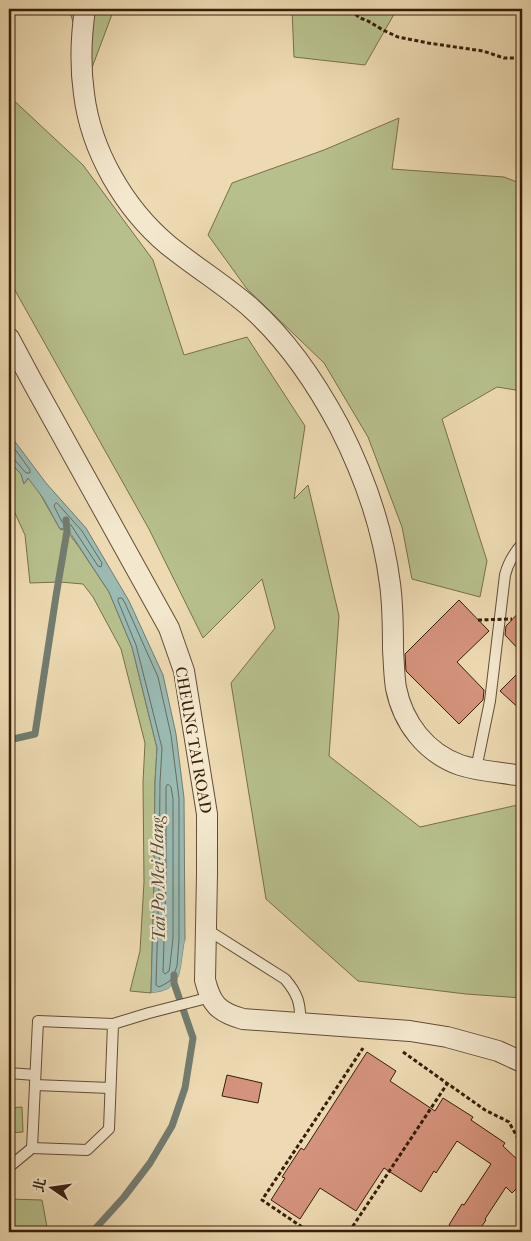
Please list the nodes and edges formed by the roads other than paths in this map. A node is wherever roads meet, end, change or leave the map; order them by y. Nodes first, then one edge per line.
1 (85, 9) edge
2 (9, 338) edge
3 (522, 544) edge
4 (476, 769) junction
5 (522, 774) edge
6 (206, 929) junction
7 (206, 998) junction
8 (300, 1022) junction
9 (113, 1024) junction
10 (522, 1062) edge
11 (9, 1073) edge
12 (35, 1080) junction
13 (110, 1088) junction
14 (32, 1148) junction
15 (9, 1167) edge

1 - 4 street
2 - 6 street, CHEUNG TAI ROAD
3 - 4 lane
4 - 5 street
6 - 7 street, CHEUNG TAI ROAD
6 - 8 lane
7 - 8 street
7 - 9 lane
8 - 10 street
9 - 12 lane
9 - 13 lane
11 - 12 lane
12 - 13 lane
12 - 14 lane
13 - 14 lane
14 - 15 lane

